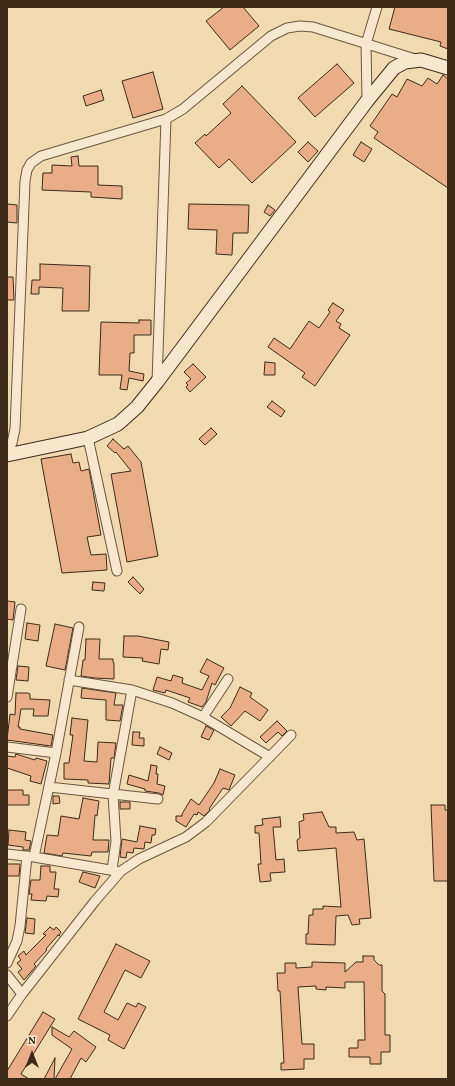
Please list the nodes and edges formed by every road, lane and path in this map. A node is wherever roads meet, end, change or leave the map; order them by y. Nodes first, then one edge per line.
1 (377, 7) edge
2 (366, 44) junction
3 (420, 60) junction
4 (448, 68) edge
5 (367, 101) junction
6 (166, 119) junction
7 (157, 382) junction
8 (88, 438) junction
9 (7, 454) edge
10 (118, 571) dead end
11 (21, 608) dead end
12 (79, 627) dead end
13 (228, 679) dead end
14 (69, 680) junction
15 (132, 690) junction
16 (7, 697) edge
17 (203, 717) junction
18 (291, 735) dead end
19 (7, 747) edge
20 (56, 753) junction
21 (270, 757) junction
22 (49, 787) junction
23 (113, 795) junction
24 (158, 799) dead end
25 (7, 854) edge
26 (31, 856) junction
27 (116, 871) junction
28 (7, 963) edge
29 (7, 975) edge
30 (22, 994) junction
31 (7, 1016) edge

1 - 2 street
2 - 3 street
2 - 5 street
2 - 6 street
3 - 4 street
3 - 5 street
5 - 7 street
6 - 7 street
6 - 9 street
7 - 8 street
8 - 9 street
8 - 10 street
11 - 16 street
12 - 14 street
13 - 17 street
14 - 15 street
14 - 20 street
15 - 17 street
15 - 23 street
17 - 21 street
18 - 21 street
19 - 20 street
20 - 22 street
21 - 27 street
22 - 23 street
22 - 26 street
23 - 24 street
23 - 27 street
25 - 26 street
26 - 27 street
26 - 28 street
27 - 30 street
29 - 30 street
30 - 31 street

